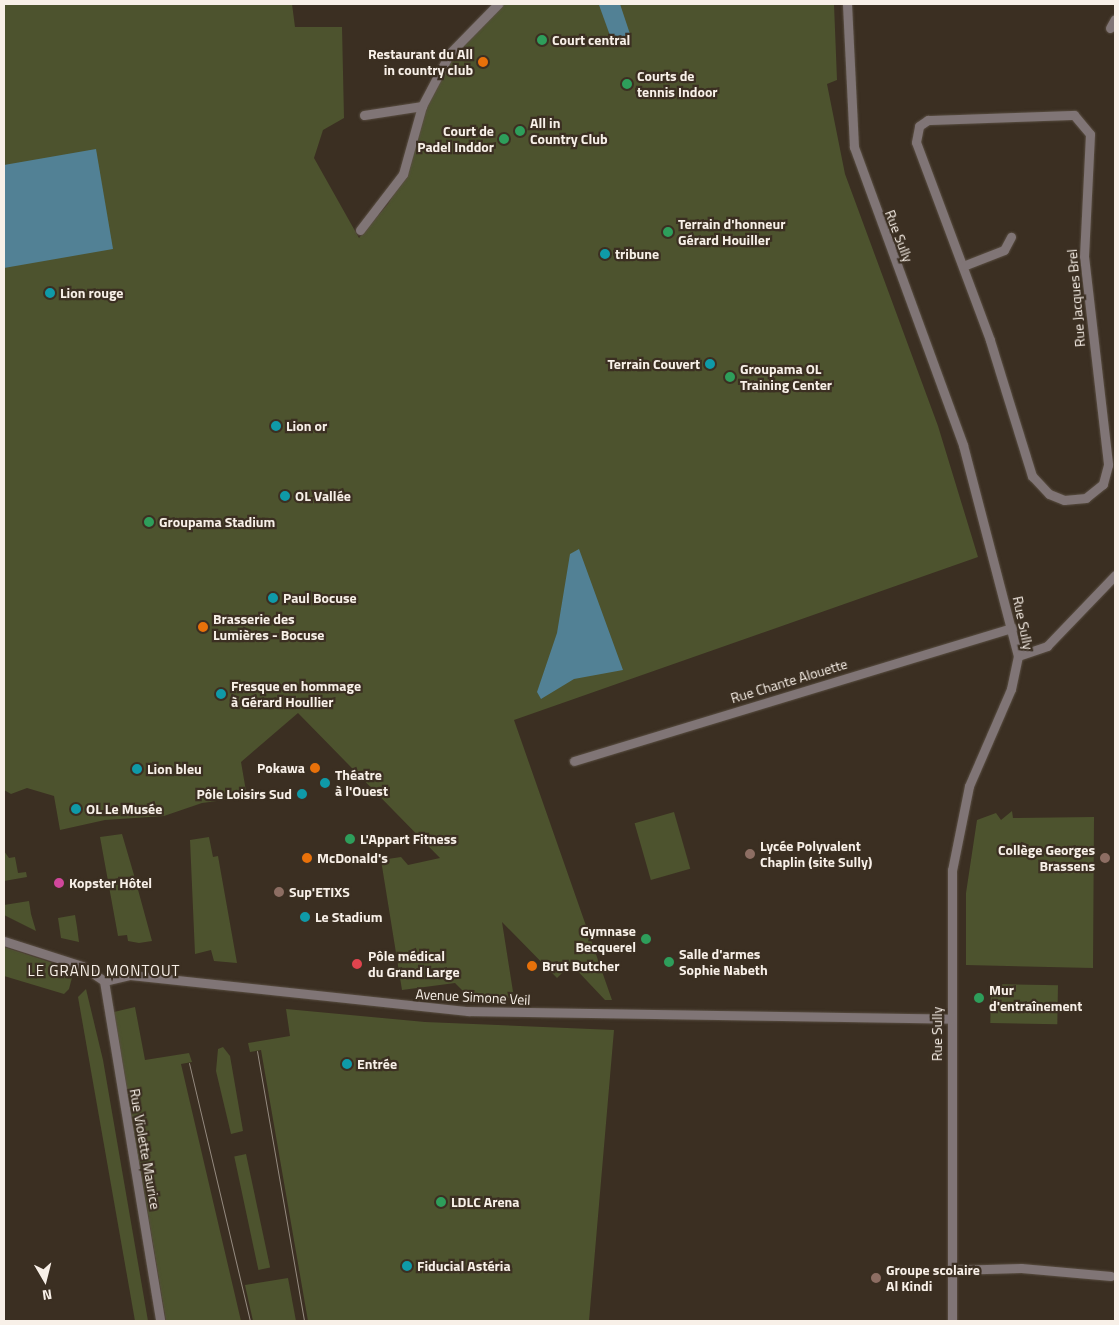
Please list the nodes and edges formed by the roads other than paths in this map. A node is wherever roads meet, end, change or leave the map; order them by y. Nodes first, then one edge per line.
1 (498, 4) edge
2 (848, 4) edge
3 (1115, 19) edge
4 (1110, 28) dead end
5 (422, 106) junction
6 (364, 115) dead end
7 (360, 230) dead end
8 (1011, 236) dead end
9 (963, 266) junction
10 (1115, 576) edge
11 (1012, 628) junction
12 (1018, 656) junction
13 (574, 761) dead end
14 (4, 941) edge
15 (104, 980) junction
16 (951, 1019) junction
17 (952, 1270) junction
18 (1111, 1276) dead end
19 (160, 1321) edge
20 (952, 1321) edge

1 - 5 street
2 - 11 street, Rue Sully
3 - 4 street
5 - 6 street
5 - 7 street
8 - 9 street
9 - 9 street, Rue Jacques Brel
10 - 12 street
11 - 12 street, Rue Sully
11 - 13 street, Rue Chante Alouette
12 - 16 street, Rue Sully
14 - 15 street
15 - 16 street, Avenue Simone Veil
15 - 19 street, Rue Violette Maurice
16 - 17 street, Rue Sully
17 - 18 street
17 - 20 street, Rue Sully

